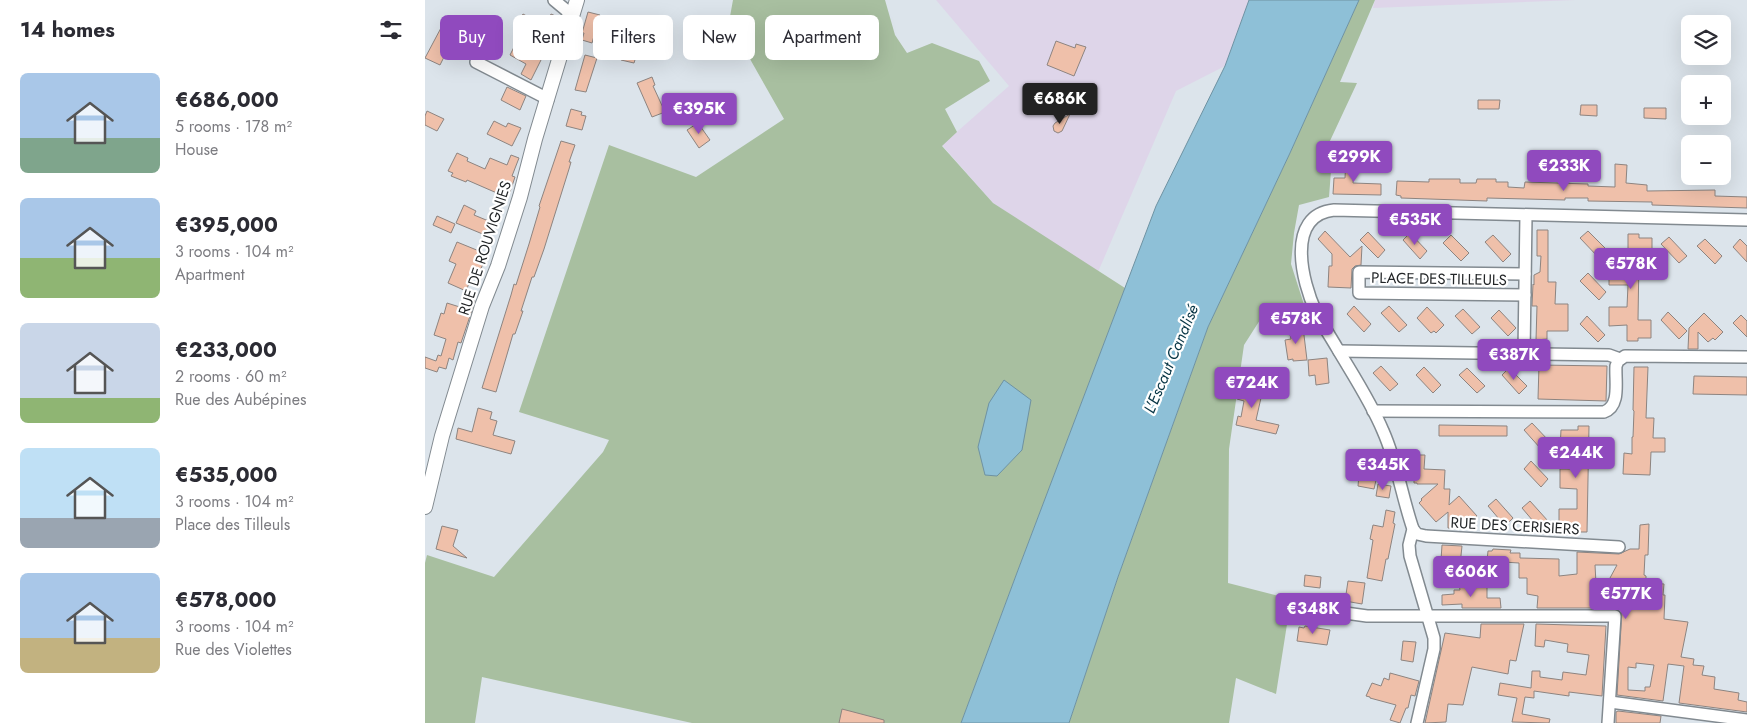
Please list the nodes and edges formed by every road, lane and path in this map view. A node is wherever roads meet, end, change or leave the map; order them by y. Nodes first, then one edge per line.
1 (554, 0) edge
2 (577, 0) edge
3 (568, 15) edge
4 (573, 15) edge
5 (560, 60) edge
6 (476, 62) dead end
7 (548, 98) junction
8 (1526, 215) junction
9 (1747, 220) edge
10 (1525, 274) junction
11 (1525, 295) junction
12 (1339, 351) junction
13 (1524, 354) junction
14 (1747, 357) edge
15 (1620, 359) junction
16 (1373, 411) junction
17 (425, 507) edge
18 (1413, 529) junction
19 (1619, 547) dead end
20 (1295, 606) dead end
21 (1429, 617) junction
22 (1610, 702) junction
23 (1747, 720) edge
24 (1417, 723) edge
25 (1608, 723) edge

1 - 3 street
2 - 4 street, RUE DE ROUVIGNIES
5 - 7 street, RUE DE ROUVIGNIES
6 - 7 street
7 - 17 street, RUE DE ROUVIGNIES
8 - 9 street
8 - 10 street
8 - 12 street
10 - 11 street
10 - 11 street, PLACE DES TILLEULS
11 - 13 street
12 - 13 street
12 - 16 street
13 - 15 street
14 - 15 street
15 - 16 street
16 - 18 street
18 - 19 street, RUE DES CERISIERS
18 - 21 street
20 - 21 street
21 - 22 street
21 - 24 street
22 - 23 street
22 - 25 street

